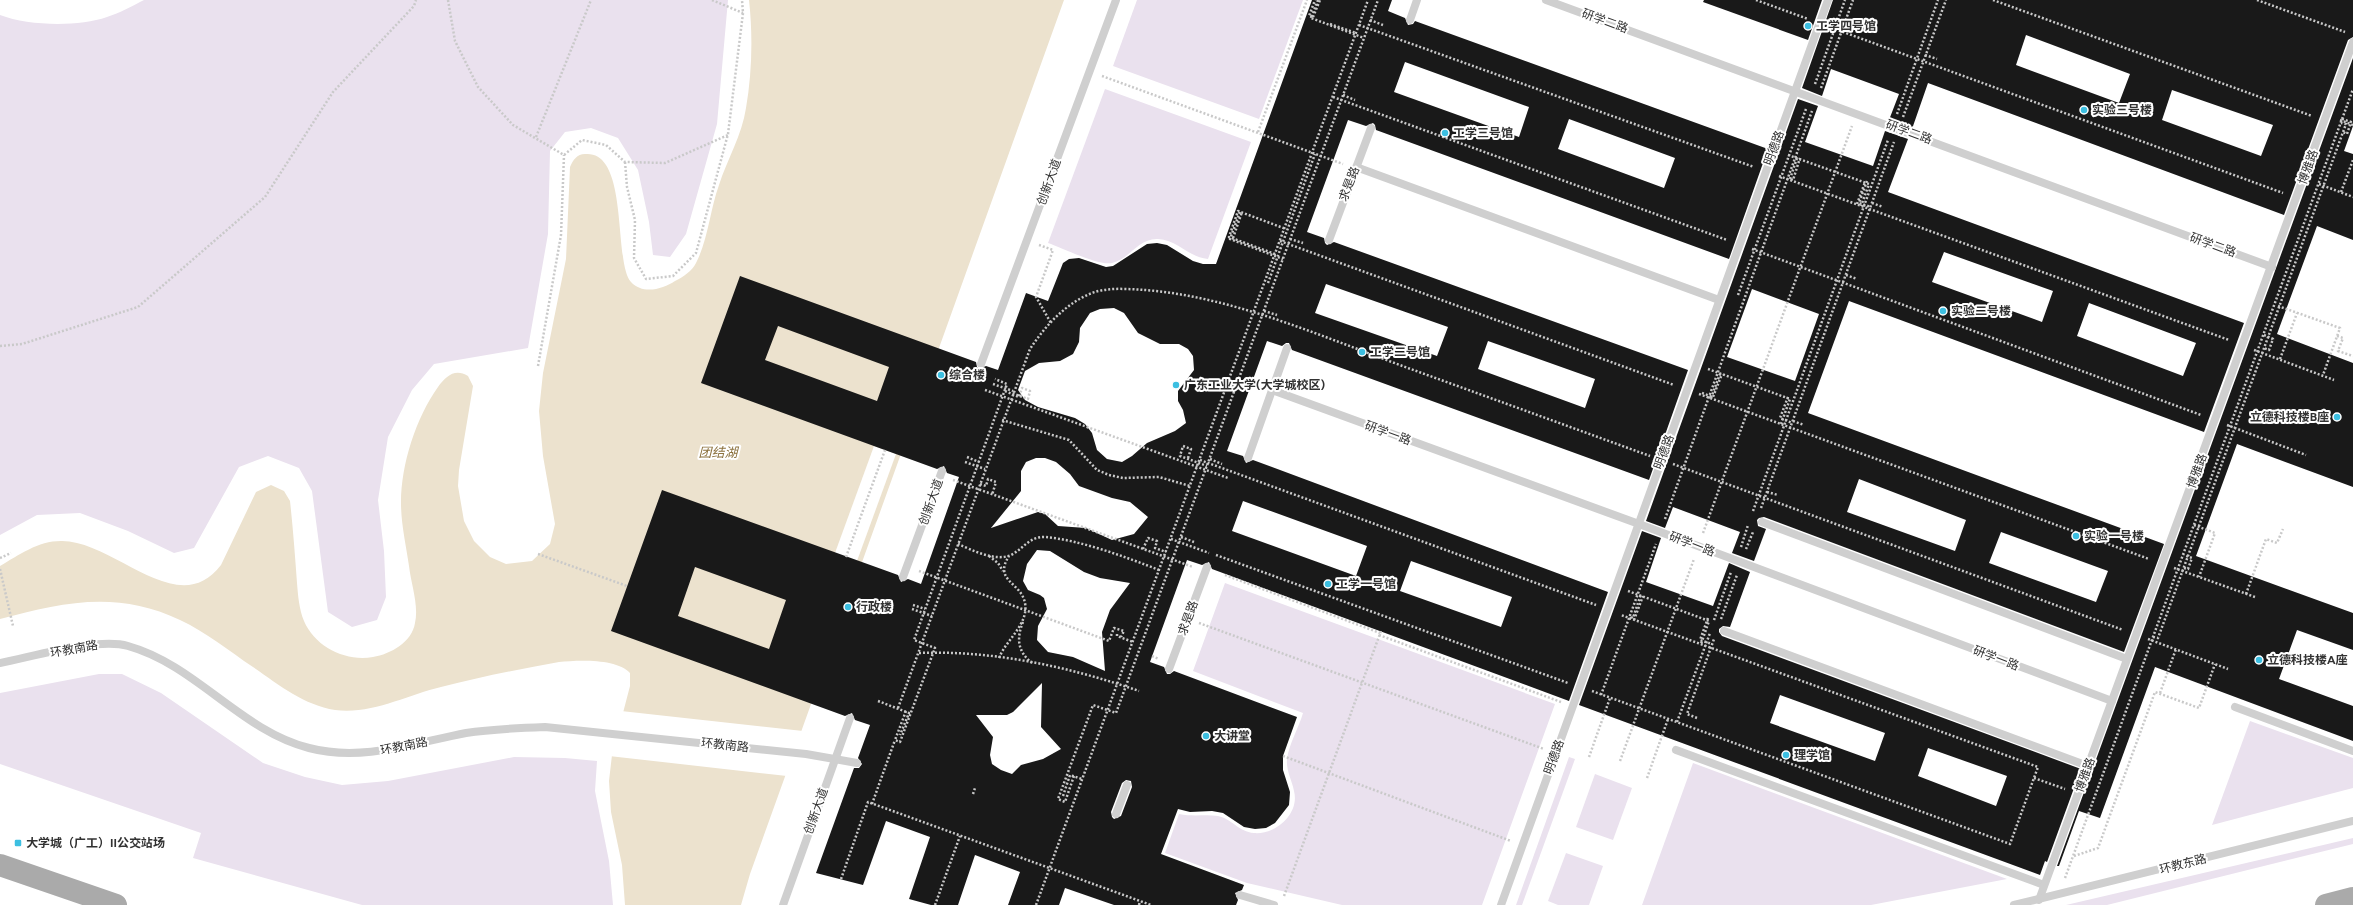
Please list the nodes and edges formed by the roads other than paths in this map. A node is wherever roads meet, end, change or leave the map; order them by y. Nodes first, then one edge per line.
1 (1116, 0) edge
2 (1417, 0) edge
3 (1546, 0) edge
4 (1828, 0) edge
5 (1410, 20) dead end
6 (2353, 42) edge
7 (1795, 90) junction
8 (1371, 128) dead end
9 (1356, 167) junction
10 (1329, 240) dead end
11 (2272, 267) junction
12 (1720, 300) junction
13 (1287, 348) dead end
14 (981, 364) dead end
15 (1272, 390) junction
16 (1248, 458) dead end
17 (942, 471) dead end
18 (1762, 522) dead end
19 (1639, 524) junction
20 (1207, 567) dead end
21 (903, 577) dead end
22 (1719, 630) road end
23 (2127, 659) junction
24 (0, 663) edge
25 (1169, 669) dead end
26 (2112, 701) junction
27 (2234, 708) dead end
28 (850, 718) dead end
29 (1676, 750) dead end
30 (2353, 751) edge
31 (836, 758) junction
32 (856, 762) dead end
33 (2088, 766) junction
34 (1127, 784) dead end
35 (1116, 814) dead end
36 (2353, 821) edge
37 (0, 865) edge
38 (2044, 885) junction
39 (1240, 896) dead end
40 (2353, 898) edge
41 (2039, 900) junction
42 (116, 905) edge
43 (783, 905) edge
44 (1274, 905) edge
45 (1501, 905) edge
46 (2014, 905) edge
47 (2326, 905) edge

1 - 14 lane, 创新大道
2 - 5 lane
3 - 7 lane, 研学二路
4 - 7 lane, 明德路
6 - 11 lane, 博雅路
7 - 11 lane, 研学二路
7 - 12 lane, 明德路
8 - 9 lane, 求是路
9 - 10 lane, 求是路
9 - 12 lane
11 - 23 lane, 博雅路
12 - 19 lane, 明德路
13 - 15 lane
15 - 16 lane
15 - 19 lane, 研学一路
17 - 21 lane, 创新大道
18 - 23 lane
19 - 26 lane, 研学一路
19 - 45 lane, 明德路
20 - 25 lane, 求是路
22 - 33 lane
23 - 26 lane, 博雅路
24 - 31 lane, 环教南路
26 - 33 lane, 博雅路
27 - 30 lane
28 - 31 lane, 创新大道
29 - 38 lane
31 - 32 lane
31 - 43 lane, 创新大道
33 - 38 lane, 博雅路
34 - 35 lane
36 - 41 lane, 环教东路
37 - 42 main road
38 - 41 lane, 博雅路
39 - 44 lane
40 - 47 main road
41 - 46 lane, 环教东路

